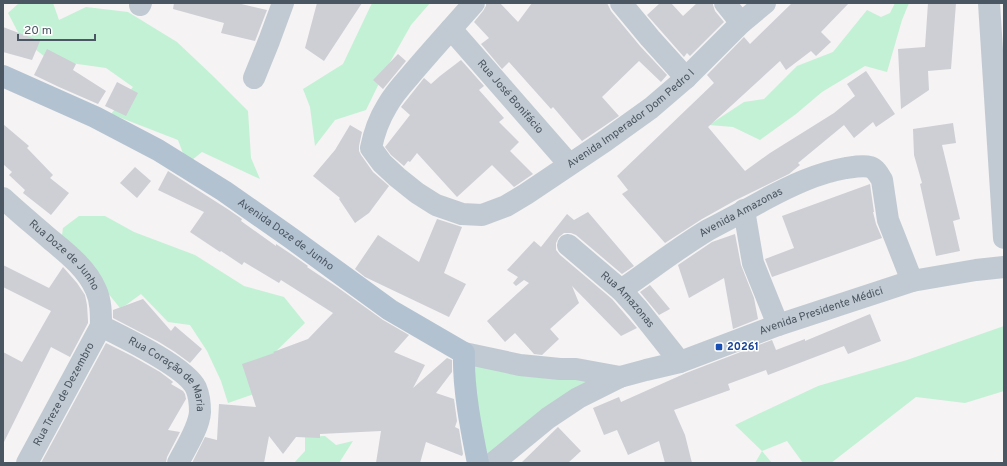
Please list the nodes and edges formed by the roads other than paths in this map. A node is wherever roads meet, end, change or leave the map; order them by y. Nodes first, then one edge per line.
1 (282, 3) edge
2 (474, 3) edge
3 (621, 3) edge
4 (725, 3) edge
5 (765, 3) edge
6 (989, 3) edge
7 (741, 23) junction
8 (451, 29) junction
9 (3, 76) edge
10 (254, 78) dead end
11 (686, 78) junction
12 (569, 164) junction
13 (5, 206) edge
14 (744, 210) junction
15 (1004, 238) edge
16 (568, 245) dead end
17 (1004, 266) edge
18 (912, 282) junction
19 (621, 290) junction
20 (778, 325) junction
21 (101, 326) junction
22 (464, 353) junction
23 (680, 362) junction
24 (620, 377) junction
25 (27, 463) edge
26 (178, 463) edge
27 (478, 463) edge
28 (493, 463) edge

1 - 10 street
2 - 8 street
3 - 11 street
4 - 7 street
5 - 7 street, Avenida Imperador Dom Pedro I
6 - 15 street
7 - 11 street, Avenida Imperador Dom Pedro I
8 - 12 street, Rua José Bonifácio
8 - 12 street, Avenida Imperador Dom Pedro I
9 - 22 main road, Avenida Doze de Junho
11 - 12 street, Avenida Imperador Dom Pedro I
13 - 21 street, Rua Doze de Junho
14 - 18 street, Avenida Amazonas
14 - 19 street, Avenida Amazonas
14 - 20 street
16 - 19 street, Rua Amazonas
17 - 18 street, Avenida Presidente Médici
18 - 20 street, Avenida Presidente Médici
19 - 23 street, Rua Amazonas
20 - 23 street, Avenida Presidente Médici
21 - 25 street, Rua Treze de Dezembro
21 - 26 street, Rua Coração de Maria
22 - 24 street, Avenida Presidente Médici
22 - 27 main road
23 - 24 street, Avenida Presidente Médici
24 - 28 street, Avenida Presidente Médici

